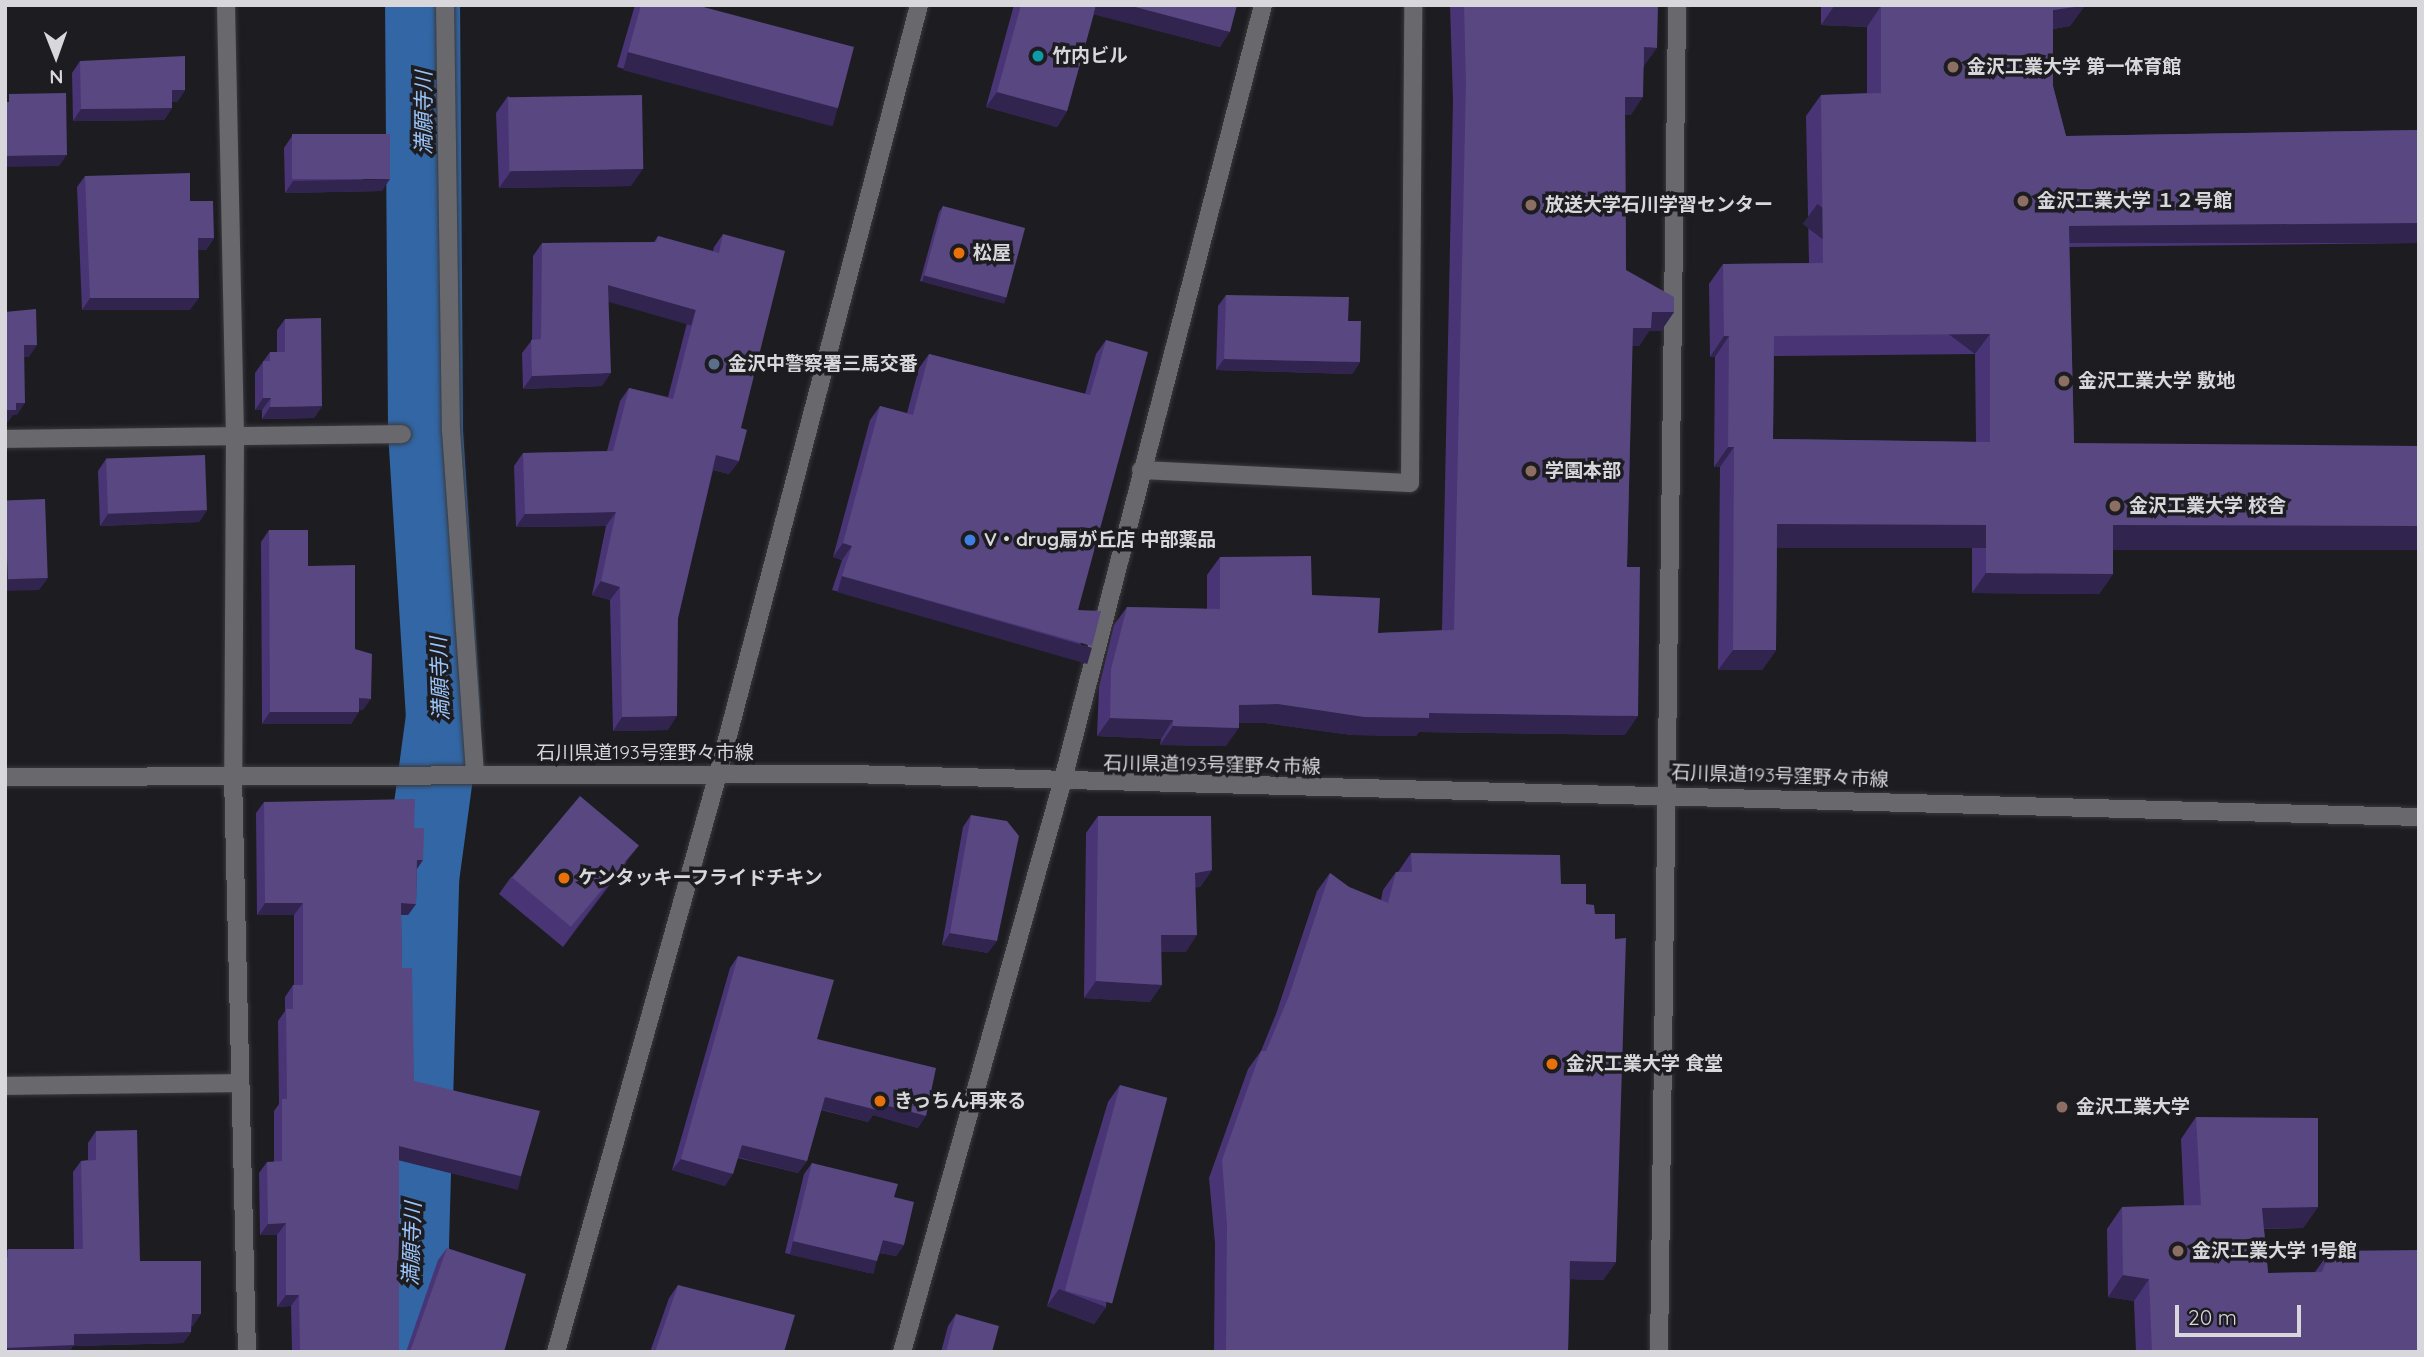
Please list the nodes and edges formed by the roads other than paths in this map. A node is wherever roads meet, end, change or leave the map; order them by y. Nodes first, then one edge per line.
1 (226, 5) edge
2 (445, 5) edge
3 (919, 5) edge
4 (1263, 5) edge
5 (1413, 5) edge
6 (1677, 5) edge
7 (402, 434) dead end
8 (235, 436) junction
9 (5, 439) edge
10 (1141, 470) junction
11 (475, 774) junction
12 (718, 774) junction
13 (233, 776) junction
14 (5, 777) edge
15 (1062, 783) junction
16 (1664, 794) junction
17 (2419, 817) edge
18 (240, 1083) junction
19 (5, 1086) edge
20 (247, 1352) edge
21 (556, 1352) edge
22 (902, 1352) edge
23 (1659, 1352) edge

1 - 8 street
2 - 11 street
3 - 12 street
4 - 10 street
5 - 10 street
6 - 16 street
7 - 8 street
8 - 9 street
8 - 13 street
10 - 15 street
11 - 12 street, 石川県道193号窪野々市線
11 - 13 street, 石川県道193号窪野々市線
12 - 15 street, 石川県道193号窪野々市線
12 - 21 street
13 - 14 street, 石川県道193号窪野々市線
13 - 18 street
15 - 16 street, 石川県道193号窪野々市線
15 - 22 street
16 - 17 street, 石川県道193号窪野々市線
16 - 23 street
18 - 19 street
18 - 20 street

